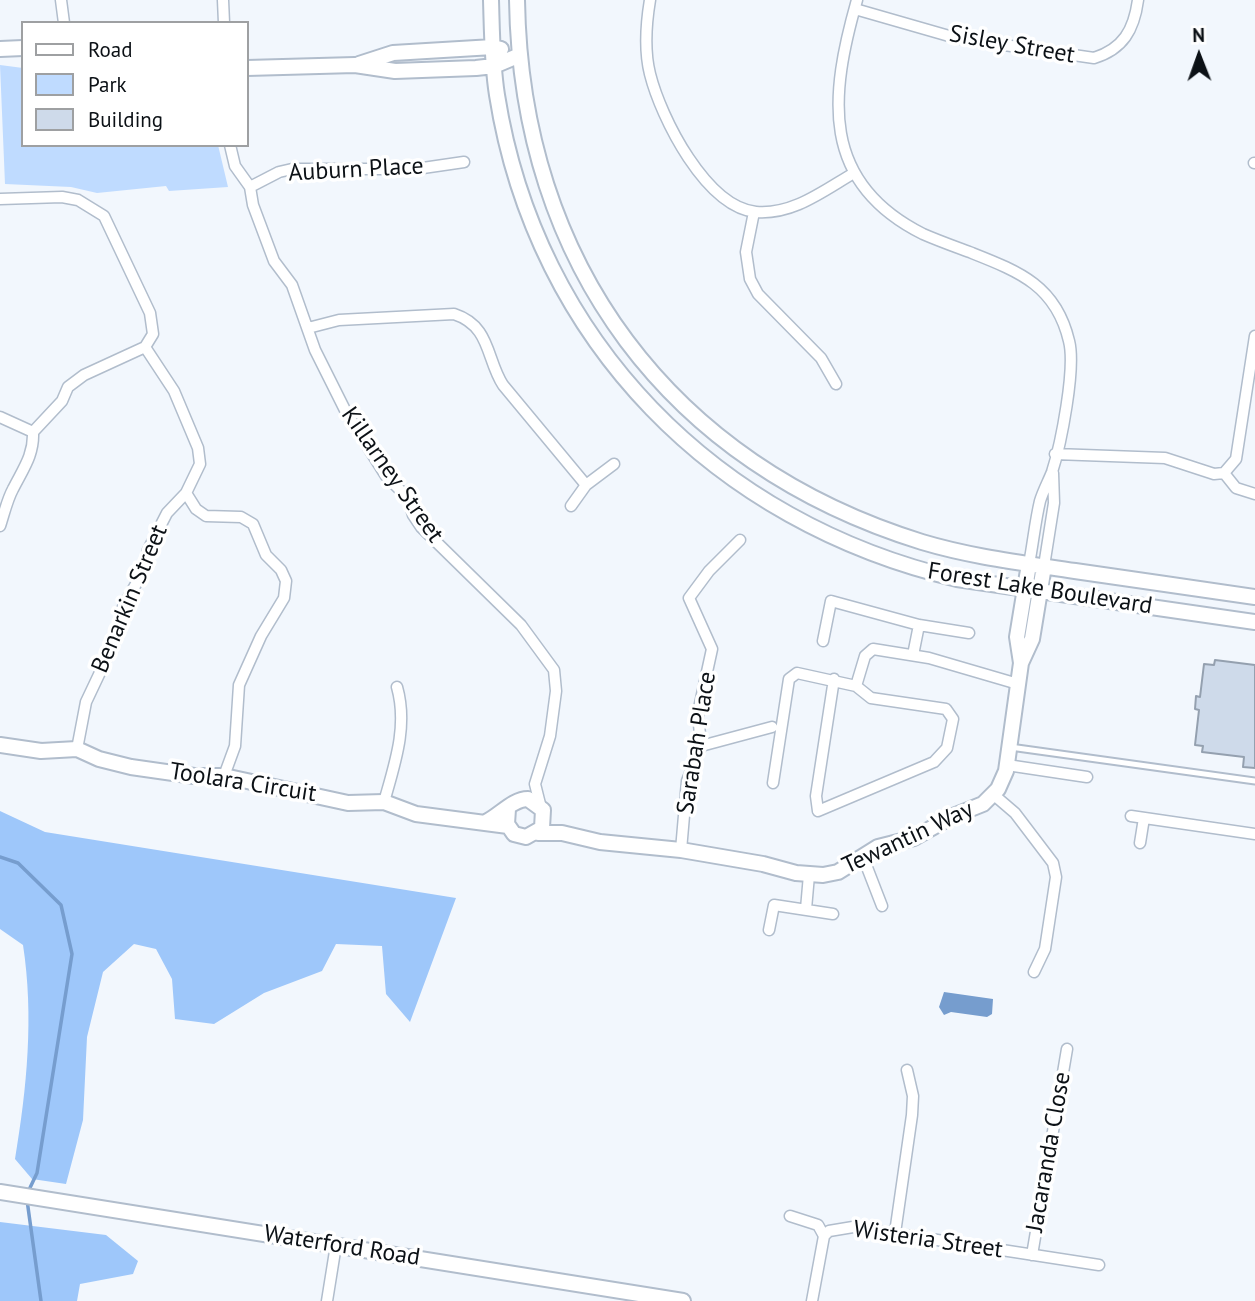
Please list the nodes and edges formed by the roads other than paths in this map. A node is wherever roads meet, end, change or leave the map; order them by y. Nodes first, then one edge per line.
1 (61, 0) edge
2 (223, 0) edge
3 (491, 0) edge
4 (517, 0) edge
5 (650, 0) edge
6 (1138, 0) edge
7 (856, 4) edge
8 (64, 21) edge
9 (225, 21) edge
10 (493, 47) junction
11 (21, 48) edge
12 (0, 49) edge
13 (520, 55) junction
14 (355, 65) junction
15 (494, 66) junction
16 (248, 68) edge
17 (230, 147) edge
18 (464, 162) dead end
19 (854, 173) junction
20 (250, 187) junction
21 (0, 199) edge
22 (754, 212) junction
23 (308, 328) junction
24 (1255, 336) edge
25 (145, 347) junction
26 (836, 384) dead end
27 (0, 417) edge
28 (33, 432) junction
29 (1055, 454) junction
30 (614, 464) dead end
31 (1224, 472) junction
32 (586, 485) junction
33 (186, 494) junction
34 (1255, 494) edge
35 (570, 506) dead end
36 (0, 526) edge
37 (740, 540) dead end
38 (1037, 565) junction
39 (1032, 590) junction
40 (1255, 597) edge
41 (1255, 622) edge
42 (919, 625) junction
43 (969, 633) dead end
44 (823, 641) dead end
45 (913, 655) junction
46 (834, 679) junction
47 (1018, 684) junction
48 (856, 686) junction
49 (397, 687) dead end
50 (772, 727) dead end
51 (0, 745) edge
52 (701, 746) junction
53 (1010, 747) junction
54 (77, 749) junction
55 (1007, 765) junction
56 (224, 776) junction
57 (1087, 777) dead end
58 (1255, 781) edge
59 (773, 783) dead end
60 (535, 784) junction
61 (994, 795) junction
62 (522, 799) junction
63 (384, 802) junction
64 (509, 808) junction
65 (542, 810) junction
66 (1131, 816) dead end
67 (1144, 818) junction
68 (486, 822) junction
69 (508, 827) junction
70 (538, 833) junction
71 (562, 833) junction
72 (1255, 834) edge
73 (1140, 843) dead end
74 (681, 850) junction
75 (863, 857) junction
76 (809, 875) junction
77 (882, 906) dead end
78 (806, 908) junction
79 (833, 914) dead end
80 (769, 930) dead end
81 (1034, 972) dead end
82 (1067, 1049) dead end
83 (907, 1070) dead end
84 (0, 1192) edge
85 (790, 1216) dead end
86 (895, 1233) junction
87 (824, 1236) junction
88 (336, 1245) junction
89 (1032, 1255) junction
90 (1099, 1265) dead end
91 (629, 1297) edge
92 (327, 1301) edge
93 (683, 1301) edge
94 (812, 1301) edge

1 - 8 street
2 - 9 street
3 - 10 street, Forest Lake Boulevard
4 - 13 street, Forest Lake Boulevard
5 - 22 street
6 - 7 street, Sisley Street
7 - 19 street
10 - 13 street
10 - 14 street
10 - 15 street, Forest Lake Boulevard
11 - 12 street
13 - 15 street
13 - 38 street, Forest Lake Boulevard
14 - 15 street
14 - 16 street
15 - 39 street, Forest Lake Boulevard
17 - 20 street, Killarney Street
18 - 20 street, Auburn Place
19 - 22 street
19 - 29 street
20 - 23 street, Killarney Street
21 - 25 street
22 - 26 street
23 - 32 street
23 - 60 street, Killarney Street
24 - 31 street
25 - 28 street
25 - 33 street, Benarkin Street
27 - 28 street
28 - 36 street
29 - 31 street
29 - 38 street
30 - 32 street
31 - 34 street
32 - 35 street
33 - 54 street, Benarkin Street
33 - 56 street
37 - 52 street, Sarabah Place
38 - 39 street, Tewantin Way
38 - 40 street, Forest Lake Boulevard
39 - 41 street, Forest Lake Boulevard
39 - 47 street, Tewantin Way
42 - 43 street
42 - 44 street
42 - 45 street
45 - 47 street
45 - 48 street
46 - 48 street
46 - 48 street
46 - 59 street
47 - 53 street, Tewantin Way
49 - 63 street
50 - 52 street
51 - 54 street, Toolara Circuit
52 - 74 street, Sarabah Place
53 - 55 street, Tewantin Way
53 - 58 lane
54 - 56 street, Toolara Circuit
55 - 57 street
55 - 61 street, Tewantin Way
56 - 63 street, Toolara Circuit
60 - 62 street, Killarney Street
60 - 65 street
61 - 75 street, Tewantin Way
61 - 81 street
62 - 64 street
62 - 65 street
63 - 68 street, Toolara Circuit
64 - 68 street
64 - 69 street
65 - 70 street
65 - 71 street
66 - 67 street
67 - 72 street
67 - 73 street
68 - 69 street, Toolara Circuit
69 - 70 street
70 - 71 street, Tewantin Way
71 - 74 street, Tewantin Way
74 - 76 street, Tewantin Way
75 - 76 street, Tewantin Way
75 - 77 street
76 - 78 street
78 - 79 street
78 - 80 street
82 - 89 street, Jacaranda Close
83 - 86 street
84 - 88 street, Waterford Road
85 - 87 street
86 - 87 street, Wisteria Street
86 - 89 street, Wisteria Street
87 - 94 street, Wisteria Street
88 - 91 street, Waterford Road
88 - 92 street
89 - 90 street, Wisteria Street
91 - 93 street, Waterford Road

